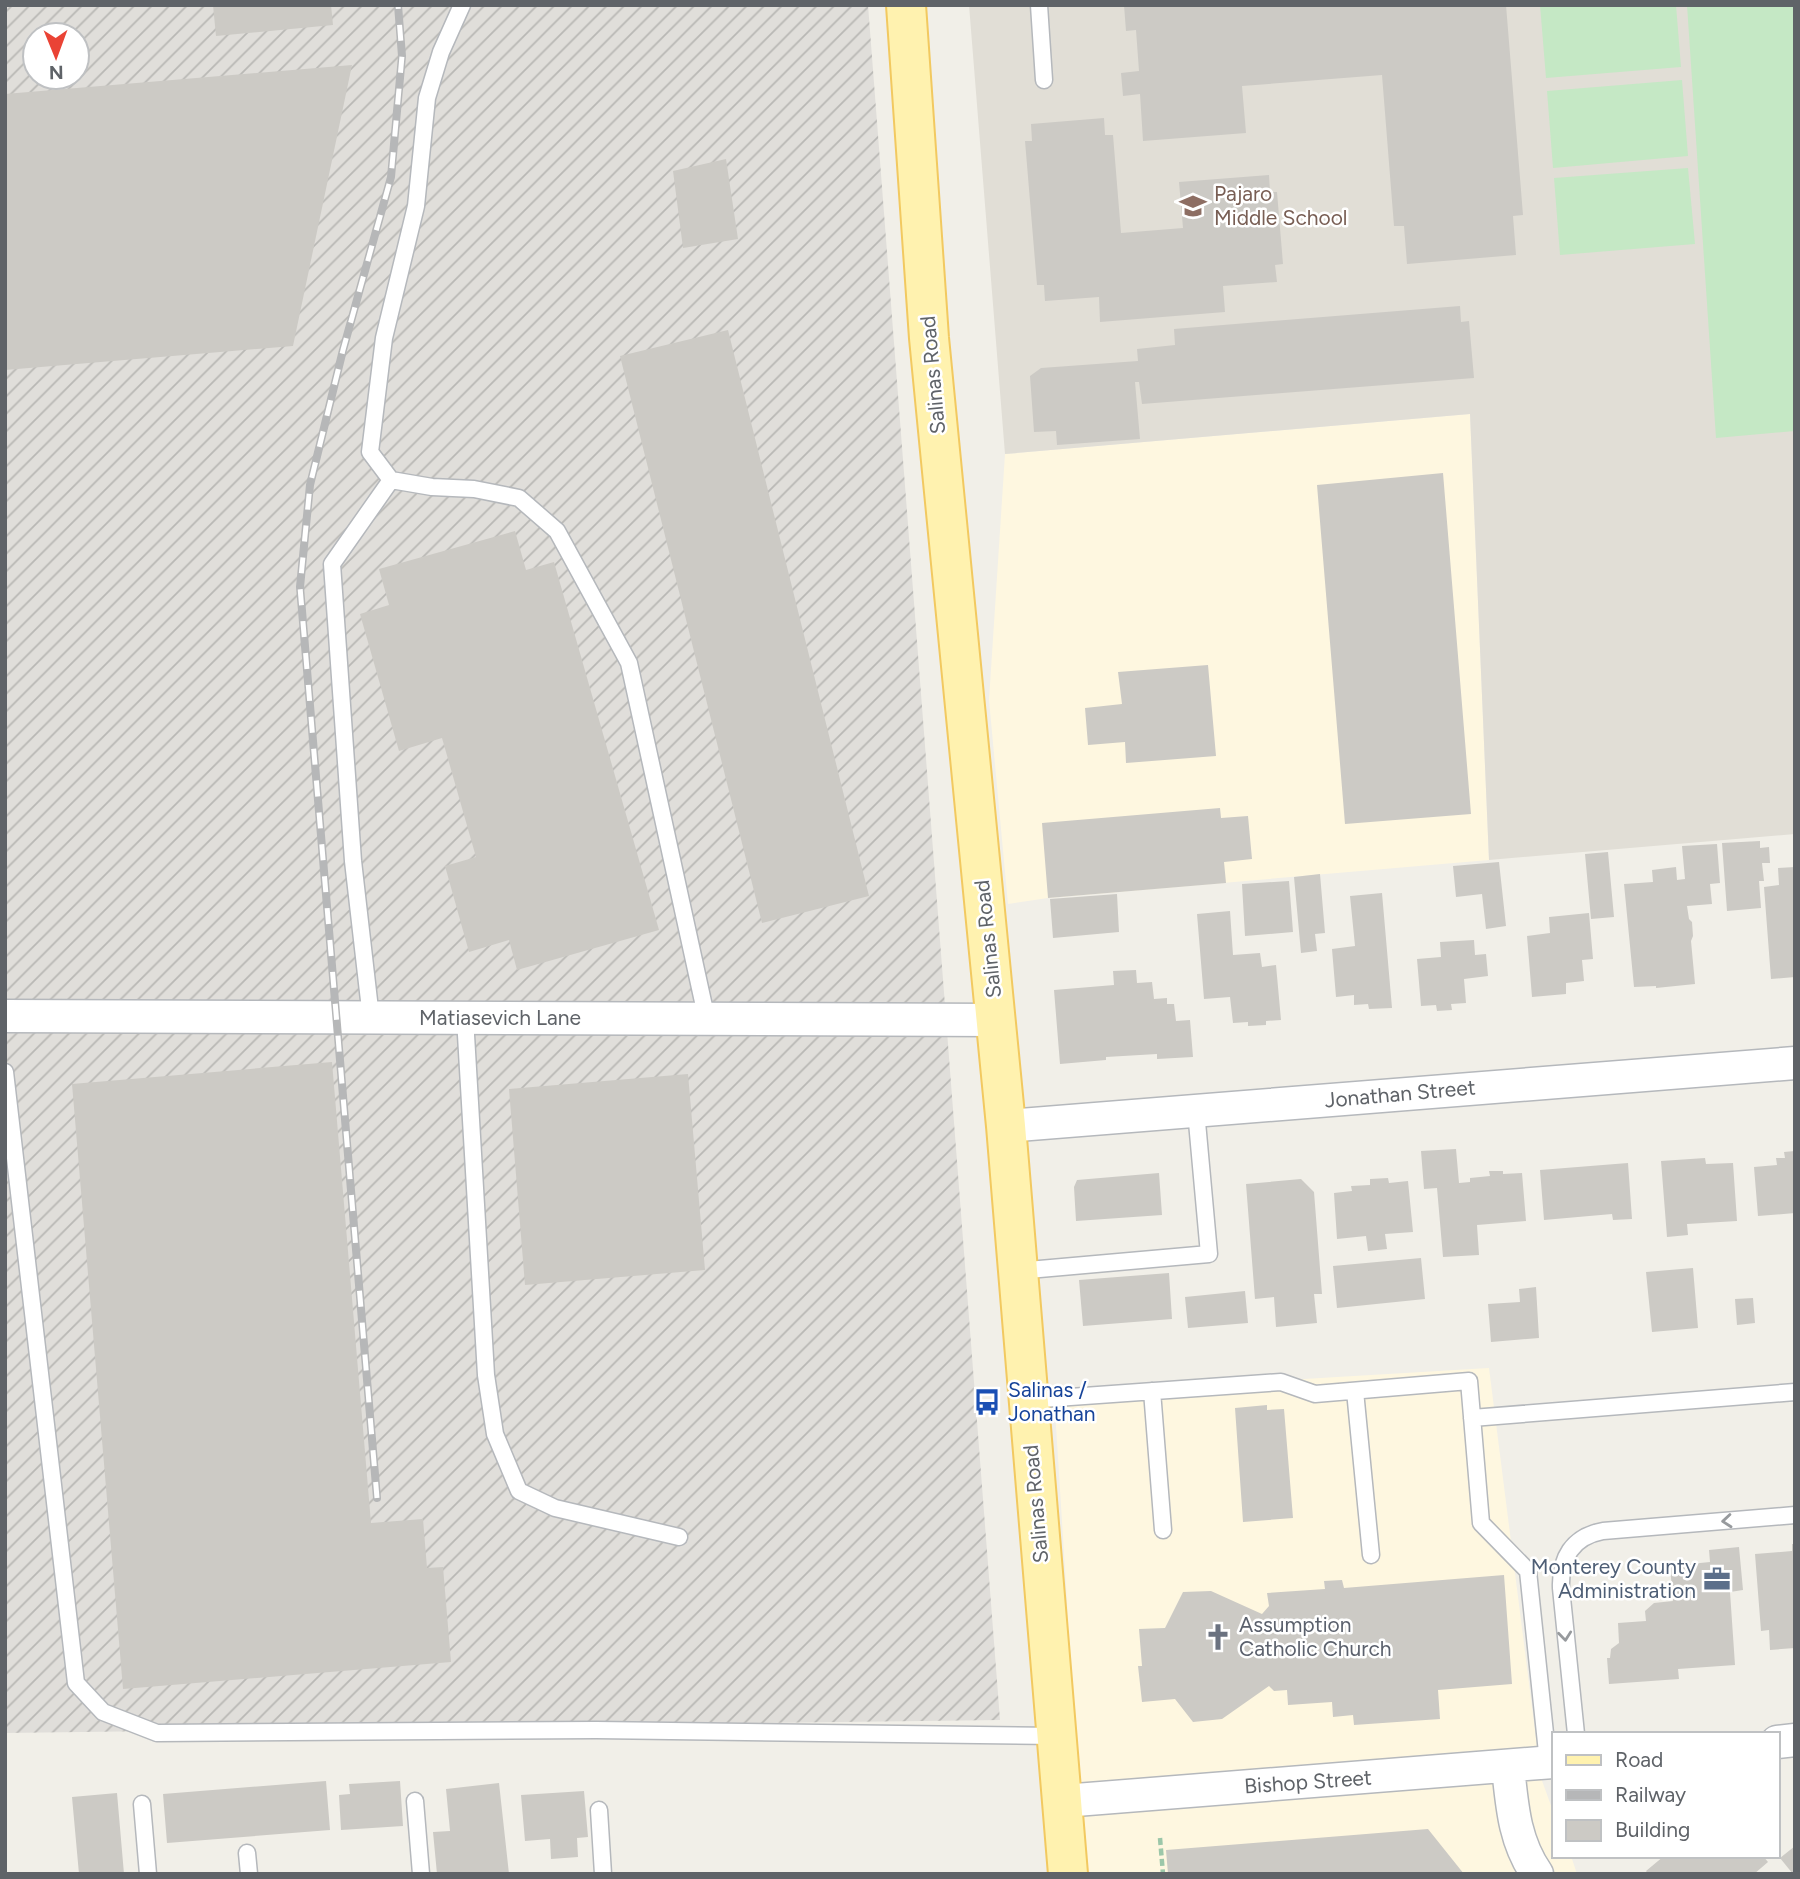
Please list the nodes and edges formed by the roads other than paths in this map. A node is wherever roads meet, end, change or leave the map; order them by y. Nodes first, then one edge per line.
1 (462, 5) edge
2 (906, 5) edge
3 (1039, 5) edge
4 (1044, 80) dead end
5 (391, 480) junction
6 (5, 1016) edge
7 (371, 1018) junction
8 (466, 1018) junction
9 (706, 1020) junction
10 (996, 1020) junction
11 (1795, 1063) edge
12 (5, 1072) edge
13 (1196, 1111) junction
14 (1006, 1126) junction
15 (1017, 1270) junction
16 (1152, 1391) junction
17 (1355, 1391) junction
18 (1795, 1392) edge
19 (1028, 1400) junction
20 (1472, 1418) junction
21 (1795, 1515) edge
22 (1163, 1530) dead end
23 (679, 1537) dead end
24 (1371, 1555) dead end
25 (1576, 1732) edge
26 (1056, 1736) junction
27 (1550, 1762) edge
28 (1508, 1767) junction
29 (415, 1801) dead end
30 (1063, 1801) junction
31 (142, 1804) dead end
32 (599, 1810) dead end
33 (247, 1853) dead end
34 (148, 1874) edge
35 (249, 1874) edge
36 (421, 1874) edge
37 (603, 1874) edge
38 (1068, 1874) edge
39 (1537, 1874) edge

1 - 5 lane
2 - 10 main road, Salinas Road
3 - 4 lane
5 - 7 lane
5 - 9 lane
6 - 7 street, Matiasevich Lane
7 - 8 street, Matiasevich Lane
8 - 9 street, Matiasevich Lane
8 - 23 lane
9 - 10 street, Matiasevich Lane
10 - 14 main road, Salinas Road
11 - 13 street, Jonathan Street
12 - 26 lane
13 - 14 street, Jonathan Street
13 - 15 lane
14 - 15 main road, Salinas Road
15 - 19 main road, Salinas Road
16 - 17 lane
16 - 19 lane
16 - 22 lane
17 - 20 lane
17 - 24 lane
18 - 20 lane
19 - 26 main road, Salinas Road
20 - 27 lane
21 -> 25 lane
26 - 30 main road, Salinas Road
27 - 28 street, Bishop Street
28 - 30 street, Bishop Street
28 - 39 street
29 - 36 lane
30 - 38 main road, Salinas Road
31 - 34 lane
32 - 37 lane
33 - 35 lane

